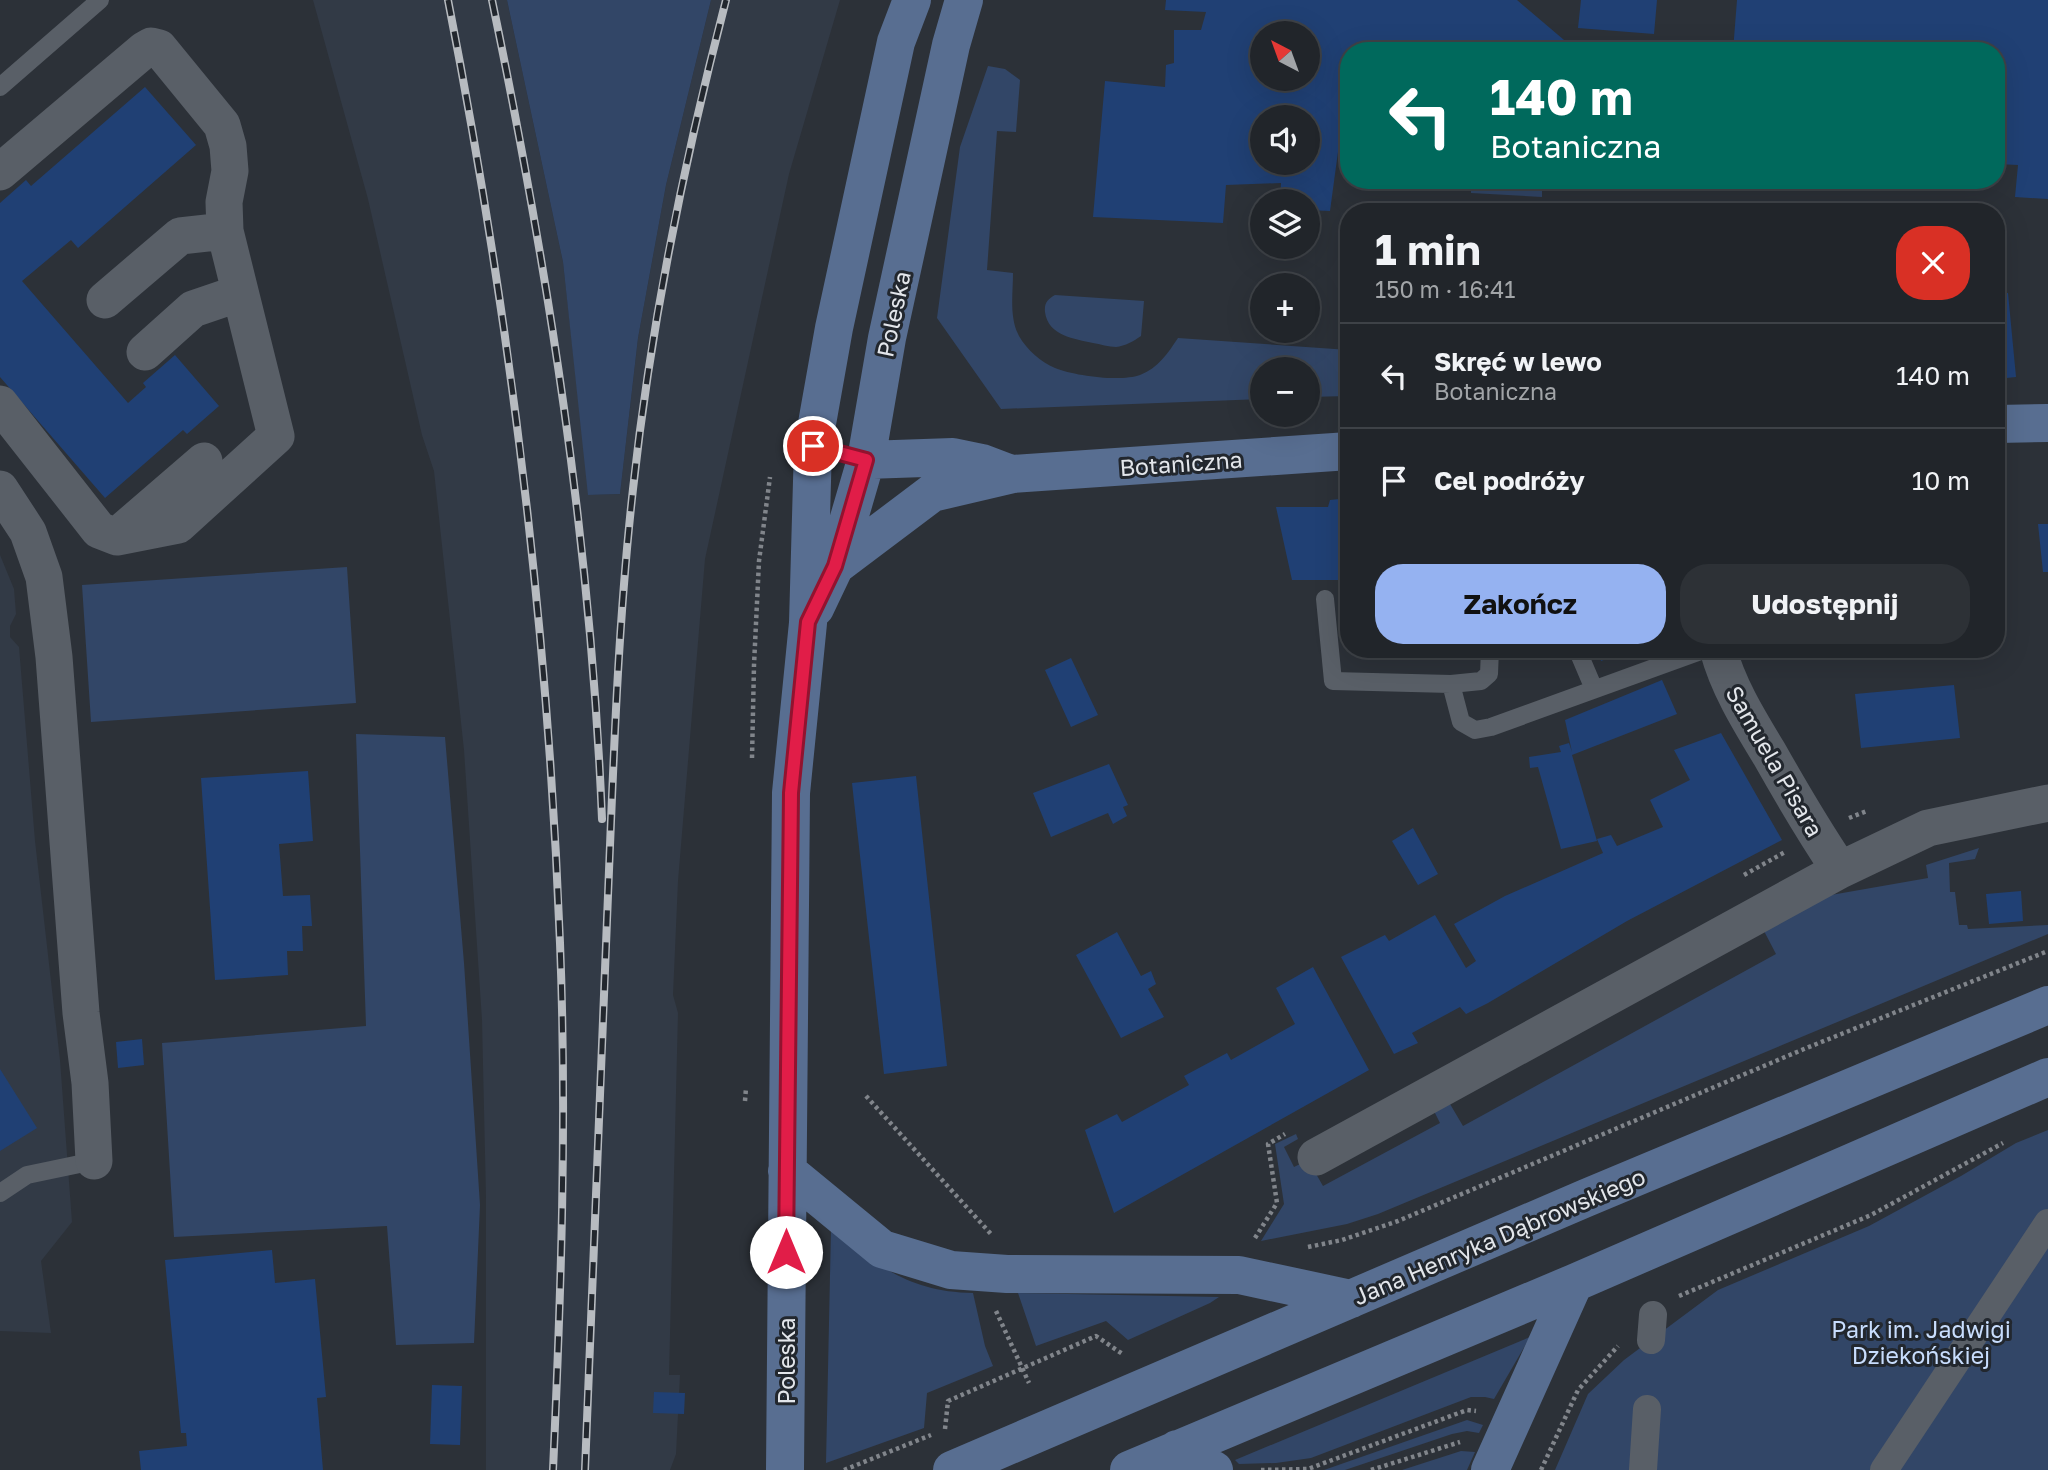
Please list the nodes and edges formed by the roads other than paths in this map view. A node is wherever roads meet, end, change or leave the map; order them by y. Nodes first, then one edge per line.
1 (100, 0) edge
2 (912, 0) edge
3 (964, 0) edge
4 (0, 87) edge
5 (0, 172) edge
6 (225, 231) junction
7 (240, 293) junction
8 (105, 300) dead end
9 (145, 352) dead end
10 (0, 404) edge
11 (2048, 423) edge
12 (2005, 424) edge
13 (813, 446) junction
14 (1340, 452) edge
15 (866, 460) junction
16 (204, 461) dead end
17 (1013, 474) junction
18 (0, 489) edge
19 (932, 493) junction
20 (117, 537) junction
21 (835, 566) junction
22 (1325, 599) dead end
23 (808, 622) junction
24 (1490, 658) edge
25 (1581, 658) edge
26 (1681, 658) edge
27 (1720, 658) edge
28 (1451, 684) junction
29 (1594, 690) junction
30 (2048, 803) edge
31 (1840, 870) junction
32 (2048, 1005) edge
33 (2048, 1077) edge
34 (1316, 1157) dead end
35 (94, 1161) joint
36 (787, 1171) junction
37 (0, 1193) edge
38 (2048, 1223) edge
39 (1574, 1283) junction
40 (1351, 1298) junction
41 (1647, 1409) dead end
42 (1152, 1460) edge
43 (962, 1466) edge
44 (785, 1470) edge
45 (1214, 1470) edge
46 (1490, 1470) edge
47 (1643, 1470) edge
48 (1884, 1470) edge

1 - 4 lane
2 - 13 main road, Poleska
3 - 15 main road, Poleska
5 - 6 street
6 - 7 street
6 - 8 street
7 - 9 street
7 - 20 street
10 - 20 street
11 - 12 main road
13 - 15 main road, Botaniczna
13 - 23 main road, Poleska
14 - 17 main road, Botaniczna
15 - 17 main road, Botaniczna
15 - 19 main road, Botaniczna
15 - 21 main road, Poleska
16 - 20 street
17 - 19 main road, Botaniczna
18 - 35 street
19 - 21 main road, Botaniczna
21 - 23 main road, Poleska
22 - 28 lane
23 - 36 main road, Poleska
24 - 28 lane
25 - 29 lane
26 - 29 lane
27 - 31 street, Samuela Pisara
28 - 29 lane
30 - 31 street
31 - 34 street
32 - 40 main road, Jana Henryka Dąbrowskiego
33 - 39 main road
35 - 37 lane
36 - 40 main road
36 - 44 main road, Poleska
38 - 48 street
39 - 42 main road
39 - 46 main road
40 - 43 main road, Jana Henryka Dąbrowskiego
41 - 47 street
42 - 45 main road

